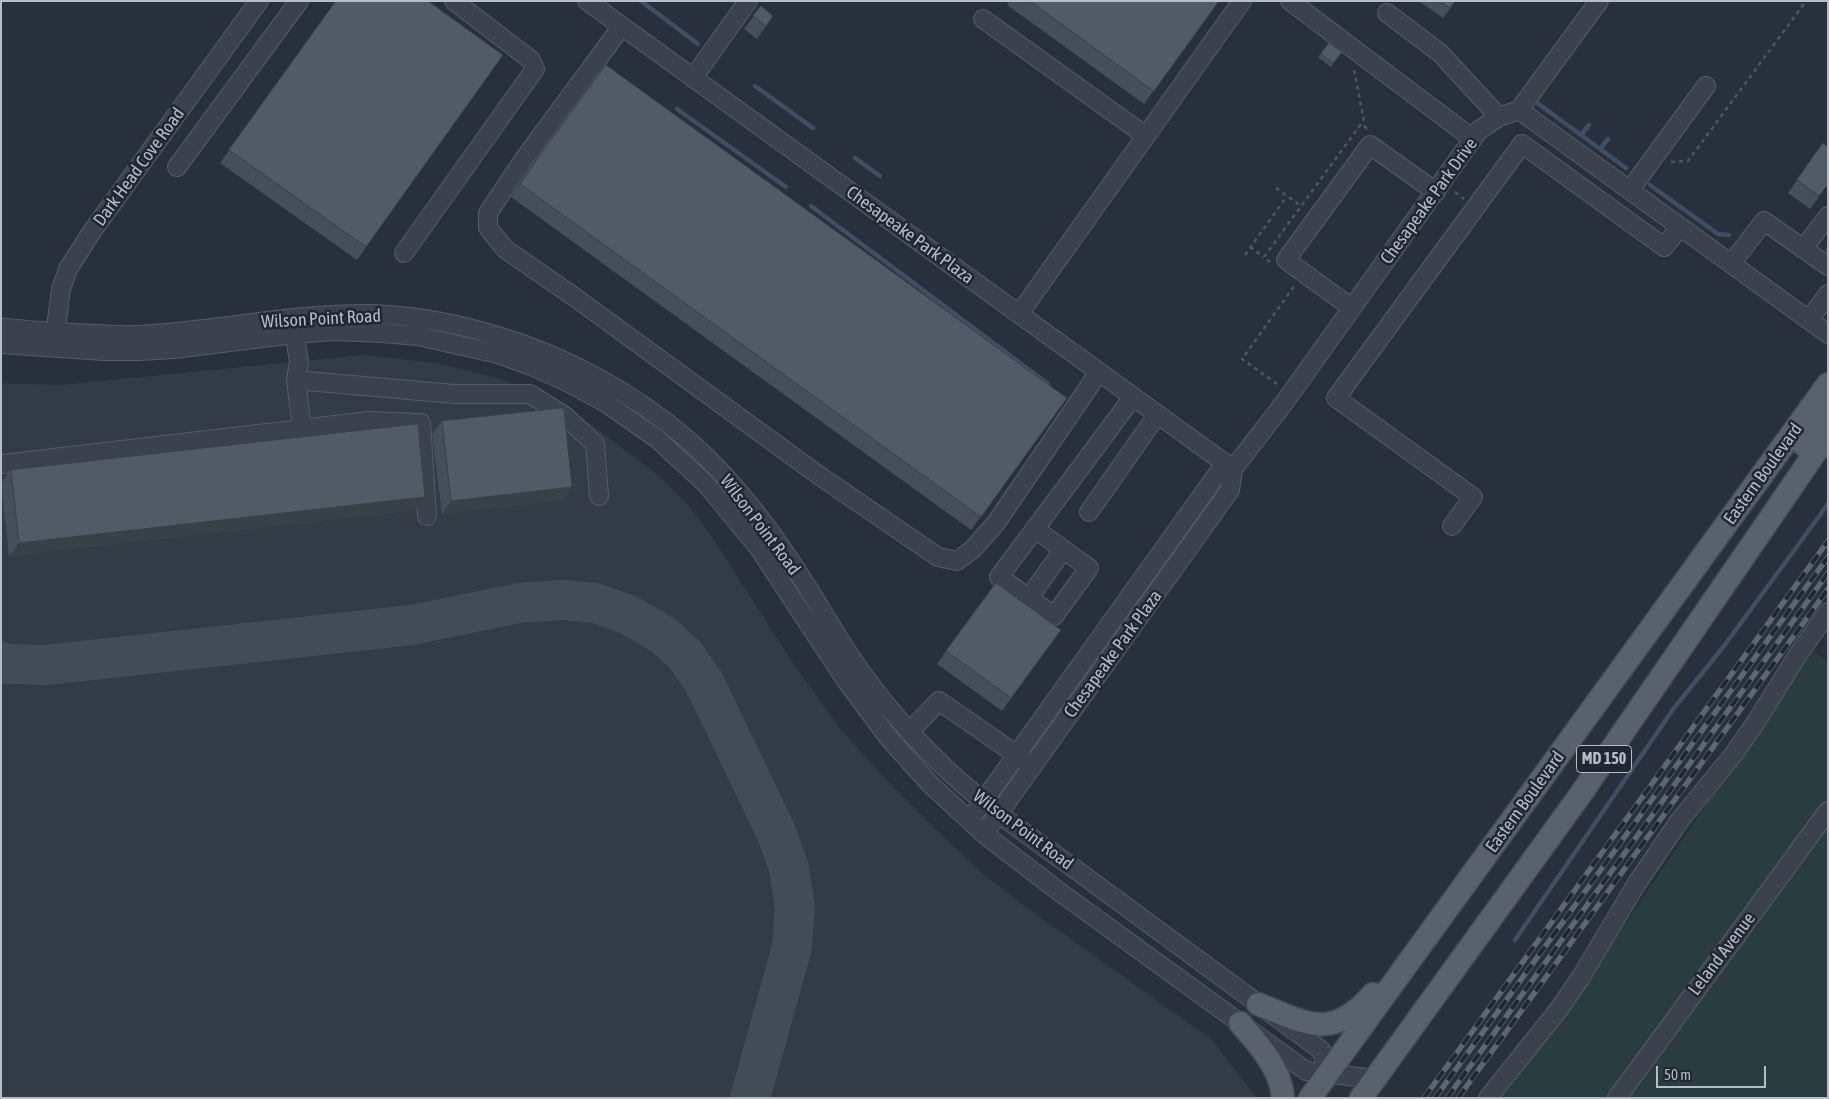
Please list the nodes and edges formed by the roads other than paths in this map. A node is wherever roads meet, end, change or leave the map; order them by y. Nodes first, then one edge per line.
1 (259, 1) edge
2 (299, 1) edge
3 (454, 1) edge
4 (587, 1) edge
5 (748, 1) edge
6 (1242, 1) edge
7 (1290, 1) edge
8 (1599, 1) edge
9 (1388, 13) dead end
10 (983, 19) dead end
11 (622, 26) junction
12 (693, 78) junction
13 (1706, 86) dead end
14 (1519, 110) junction
15 (1499, 117) junction
16 (1146, 136) junction
17 (1473, 139) junction
18 (177, 167) dead end
19 (1439, 187) junction
20 (1630, 190) junction
21 (1647, 203) junction
22 (1826, 220) edge
23 (1632, 223) junction
24 (1680, 227) junction
25 (1803, 249) junction
26 (404, 252) dead end
27 (1731, 264) junction
28 (1828, 266) edge
29 (1828, 294) edge
30 (1352, 308) junction
31 (1019, 314) junction
32 (1808, 320) junction
33 (293, 326) junction
34 (1, 327) edge
35 (1828, 334) edge
36 (54, 339) junction
37 (1, 344) edge
38 (1099, 372) junction
39 (296, 380) junction
40 (1828, 384) edge
41 (1133, 397) junction
42 (1828, 412) edge
43 (1157, 415) junction
44 (302, 429) junction
45 (1828, 434) edge
46 (3, 464) dead end
47 (1233, 470) junction
48 (599, 496) dead end
49 (1089, 512) dead end
50 (427, 516) dead end
51 (1452, 526) dead end
52 (1034, 529) junction
53 (1759, 532) junction
54 (1063, 550) junction
55 (1029, 598) junction
56 (1828, 612) edge
57 (909, 732) junction
58 (1015, 754) junction
59 (1032, 766) junction
60 (982, 801) junction
61 (1828, 811) edge
62 (999, 814) junction
63 (969, 821) junction
64 (984, 834) junction
65 (1430, 933) junction
66 (1258, 1004) junction
67 (1240, 1023) junction
68 (1328, 1073) junction
69 (1375, 1079) junction
70 (1283, 1098) edge
71 (1310, 1098) edge
72 (1327, 1098) edge
73 (1361, 1098) edge
74 (1488, 1098) edge
75 (1617, 1098) edge

1 - 36 street, Dark Head Cove Road
2 - 18 street
3 - 26 street
4 - 11 street, Chesapeake Park Plaza
5 - 12 street
6 - 16 street
7 - 17 street
8 - 14 street
9 - 15 street
10 - 16 street
11 - 12 street, Chesapeake Park Plaza
11 - 38 street
12 - 31 street, Chesapeake Park Plaza
13 - 20 street
14 - 15 street, Chesapeake Park Drive
14 - 20 street
15 - 17 street, Chesapeake Park Drive
16 - 31 street
17 - 19 street, Chesapeake Park Drive
19 - 30 street, Chesapeake Park Drive
19 - 30 street
20 - 21 street
21 - 23 street
21 - 24 street
22 - 25 street
23 - 24 street
23 - 51 street
24 - 27 street
25 - 27 street
25 - 28 street
27 - 32 street
29 - 32 street
30 - 47 street, Chesapeake Park Drive
31 - 38 street, Chesapeake Park Plaza
32 - 35 street
33 - 36 street, Wilson Point Road
33 - 39 street
33 - 57 street, Wilson Point Road
33 - 63 street, Wilson Point Road
34 - 36 street, Wilson Point Road
36 - 37 street, Wilson Point Road
38 - 41 street, Chesapeake Park Plaza
39 - 44 street
39 - 48 street
40 - 65 main road, Eastern Boulevard / MD 150
41 - 43 street, Chesapeake Park Plaza
41 - 52 street
42 - 53 main road
43 - 47 street, Chesapeake Park Plaza
43 - 49 street
44 - 46 street
44 - 50 street
45 - 53 main road, Eastern Boulevard / MD 150
47 - 58 street, Chesapeake Park Plaza
47 - 59 street, Chesapeake Park Plaza
52 - 54 street
52 - 55 street
53 - 69 main road, Eastern Boulevard / MD 150
54 - 55 street
54 - 55 street
56 - 74 street
57 - 58 street
57 - 60 street, Wilson Point Road
58 - 59 street
58 - 60 street, Chesapeake Park Plaza
59 - 62 street, Chesapeake Park Plaza
60 - 62 street, Wilson Point Road
60 - 63 street, Chesapeake Park Plaza
61 - 75 street, Leland Avenue
62 - 64 street, Chesapeake Park Plaza
62 - 66 street, Wilson Point Road
63 - 64 street, Wilson Point Road
64 - 67 street, Wilson Point Road
65 - 66 main road
65 - 68 main road, Eastern Boulevard / MD 150
66 - 68 street, Wilson Point Road
67 - 68 street, Wilson Point Road
67 - 70 main road
68 - 69 street, Wilson Point Road
68 - 71 main road, Eastern Boulevard / MD 150
68 - 72 main road
69 - 73 main road, Eastern Boulevard / MD 150

